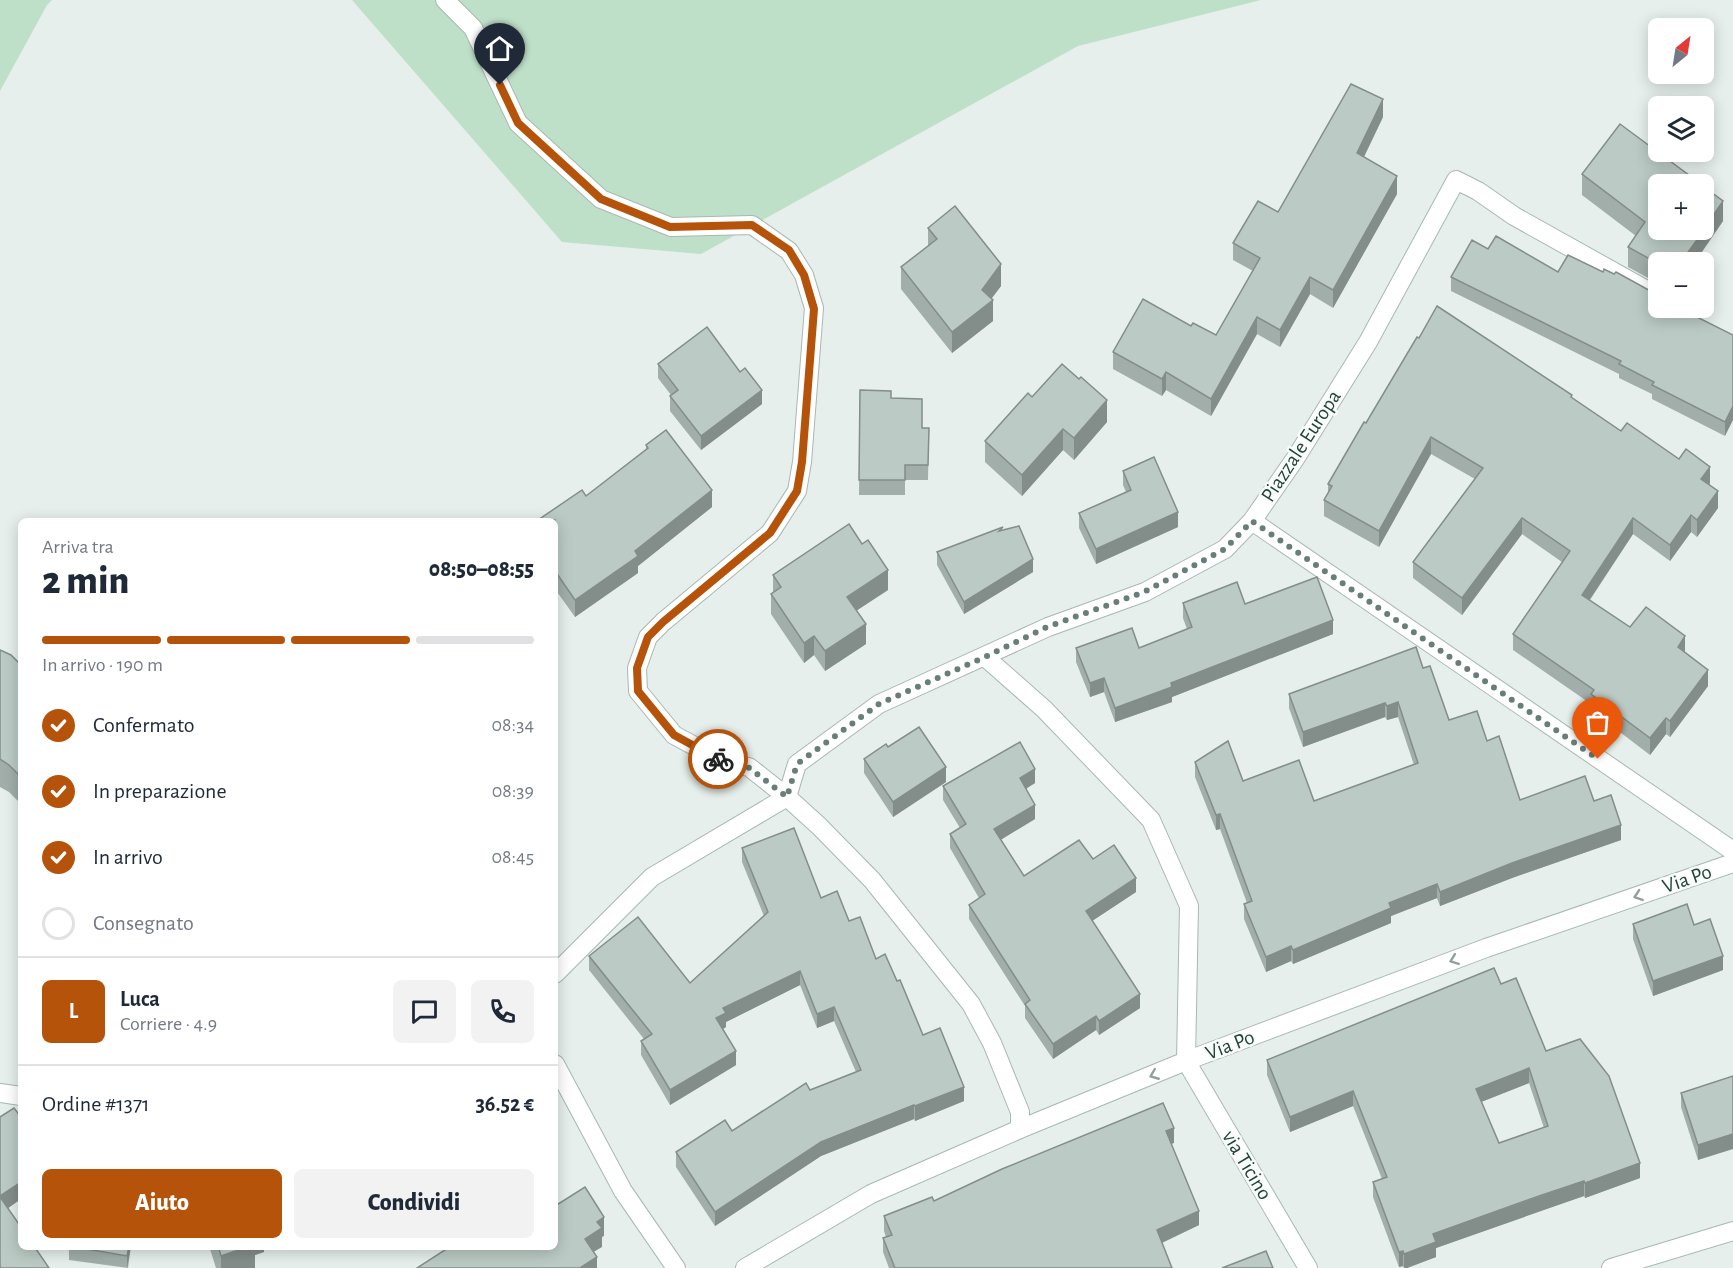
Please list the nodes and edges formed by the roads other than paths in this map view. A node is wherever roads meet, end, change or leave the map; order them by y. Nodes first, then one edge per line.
1 (445, 0) edge
2 (1648, 291) edge
3 (1252, 521) junction
4 (985, 657) junction
5 (787, 797) junction
6 (1733, 851) edge
7 (1733, 863) edge
8 (558, 971) edge
9 (1186, 1061) junction
10 (558, 1070) edge
11 (0, 1093) edge
12 (18, 1096) edge
13 (1020, 1129) junction
14 (1733, 1231) edge
15 (676, 1268) edge
16 (745, 1268) edge
17 (1308, 1268) edge
18 (1611, 1268) edge

1 - 5 street
2 - 3 street, Piazzale Europa
3 - 4 street, Piazzale Europa
3 - 6 street
4 - 5 street, Piazzale Europa
4 - 9 street
5 - 8 street
5 - 13 street
7 -> 9 street, Via Po
9 -> 13 street, Via Po
9 - 17 street, via Ticino
10 - 15 street
11 - 12 street
13 - 16 street, Via Po
14 - 18 street

